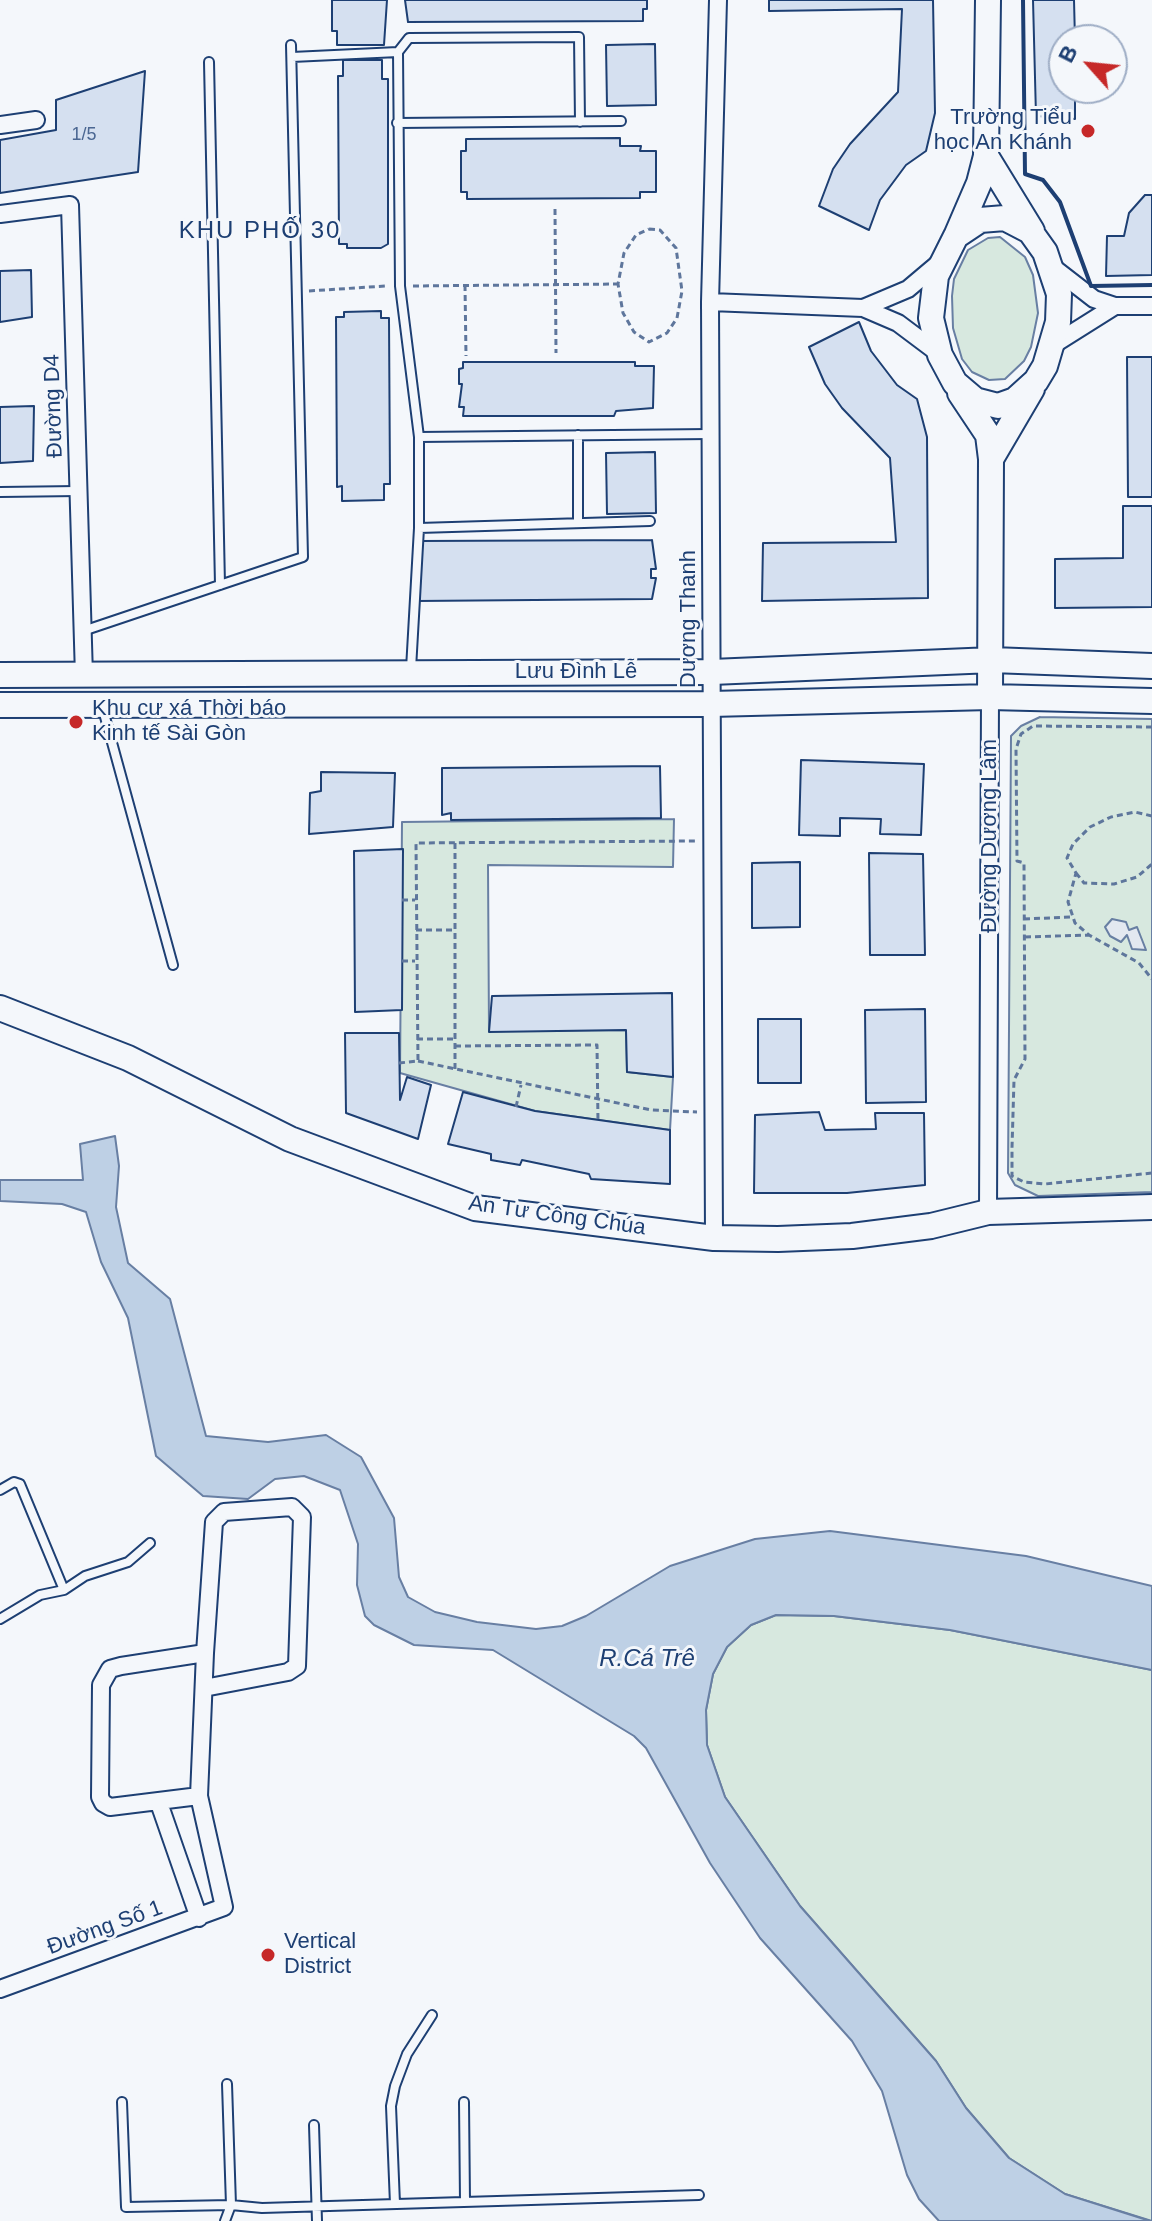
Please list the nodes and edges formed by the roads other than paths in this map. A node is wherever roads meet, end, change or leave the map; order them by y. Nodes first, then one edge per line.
1 (718, 0) edge
2 (988, 0) edge
3 (291, 45) dead end
4 (398, 52) junction
5 (292, 57) junction
6 (209, 62) dead end
7 (36, 120) dead end
8 (621, 121) dead end
9 (580, 122) junction
10 (397, 123) junction
11 (0, 125) edge
12 (986, 156) junction
13 (0, 214) edge
14 (956, 236) junction
15 (1038, 240) junction
16 (942, 260) junction
17 (1050, 263) junction
18 (710, 302) junction
19 (1115, 306) junction
20 (1152, 306) edge
21 (863, 308) junction
22 (1053, 345) junction
23 (940, 355) junction
24 (1036, 381) junction
25 (955, 383) junction
26 (710, 434) junction
27 (578, 435) junction
28 (419, 437) junction
29 (991, 459) junction
30 (78, 491) junction
31 (0, 492) edge
32 (650, 521) dead end
33 (578, 522) junction
34 (419, 528) junction
35 (220, 585) junction
36 (83, 631) junction
37 (992, 660) junction
38 (1152, 666) edge
39 (411, 672) junction
40 (712, 672) junction
41 (0, 675) edge
42 (84, 676) junction
43 (990, 697) junction
44 (1152, 701) edge
45 (711, 704) junction
46 (0, 705) edge
47 (102, 706) junction
48 (173, 965) dead end
49 (0, 1008) edge
50 (1152, 1207) edge
51 (988, 1212) junction
52 (714, 1238) junction
53 (0, 1490) edge
54 (150, 1543) dead end
55 (64, 1590) junction
56 (0, 1619) edge
57 (205, 1653) junction
58 (204, 1688) junction
59 (199, 1796) junction
60 (159, 1803) junction
61 (199, 1918) junction
62 (0, 1989) edge
63 (432, 2015) dead end
64 (227, 2084) dead end
65 (122, 2102) dead end
66 (464, 2102) dead end
67 (314, 2125) dead end
68 (699, 2195) dead end
69 (465, 2202) junction
70 (395, 2204) junction
71 (231, 2205) junction
72 (317, 2206) junction
73 (225, 2221) edge
74 (317, 2221) edge

1 - 18 street, Dương Thanh
2 - 12 street
3 - 5 lane
4 - 5 lane
4 - 9 lane
4 - 10 lane
5 - 35 lane
6 - 35 lane
7 - 11 street
8 - 9 lane
9 - 10 lane
10 - 28 lane
12 - 14 street
12 - 15 street
13 - 30 street, Đường D4
14 - 15 street
14 - 16 street
15 - 17 street
16 - 21 street
16 - 23 street
17 - 19 street
17 - 22 street
18 - 21 street
18 - 26 street, Dương Thanh
19 - 20 street
19 - 22 street
21 - 23 street
22 - 24 street
23 - 25 street
24 - 25 street
24 - 29 street
25 - 29 street, Đường Dương Lâm
26 - 27 lane
26 - 40 street, Dương Thanh
27 - 28 lane
27 - 33 lane
28 - 34 lane
29 - 37 street, Đường Dương Lâm
30 - 31 lane
30 - 36 street, Đường D4
32 - 33 lane
33 - 34 lane
34 - 39 lane
35 - 36 lane
36 - 42 street, Đường D4
37 - 38 street, Lưu Đình Lễ
37 - 40 street, Lưu Đình Lễ
37 - 43 street, Đường Dương Lâm
39 - 40 street, Lưu Đình Lễ
39 - 42 street, Lưu Đình Lễ
40 - 45 street, Dương Thanh
41 - 42 street, Lưu Đình Lễ
43 - 44 street, Lưu Đình Lễ
43 - 45 street, Lưu Đình Lễ
43 - 51 street, Đường Dương Lâm
45 - 47 street, Lưu Đình Lễ
45 - 52 street, Dương Thanh
46 - 47 street, Lưu Đình Lễ
47 - 48 lane
49 - 52 street, An Tư Công Chúa
50 - 51 street, An Tư Công Chúa
51 - 52 street, An Tư Công Chúa
53 - 55 lane
54 - 55 lane
55 - 56 lane
57 - 58 street
57 - 58 street
57 - 60 street
58 - 59 street
59 - 60 street
59 - 61 street, Đường Số 1
60 - 61 street
61 - 62 street, Đường Số 1
63 - 70 lane
64 - 71 lane
65 - 71 lane
66 - 69 lane
67 - 72 lane
68 - 69 lane
69 - 70 lane
70 - 72 lane
71 - 72 lane
71 - 73 lane
72 - 74 lane

